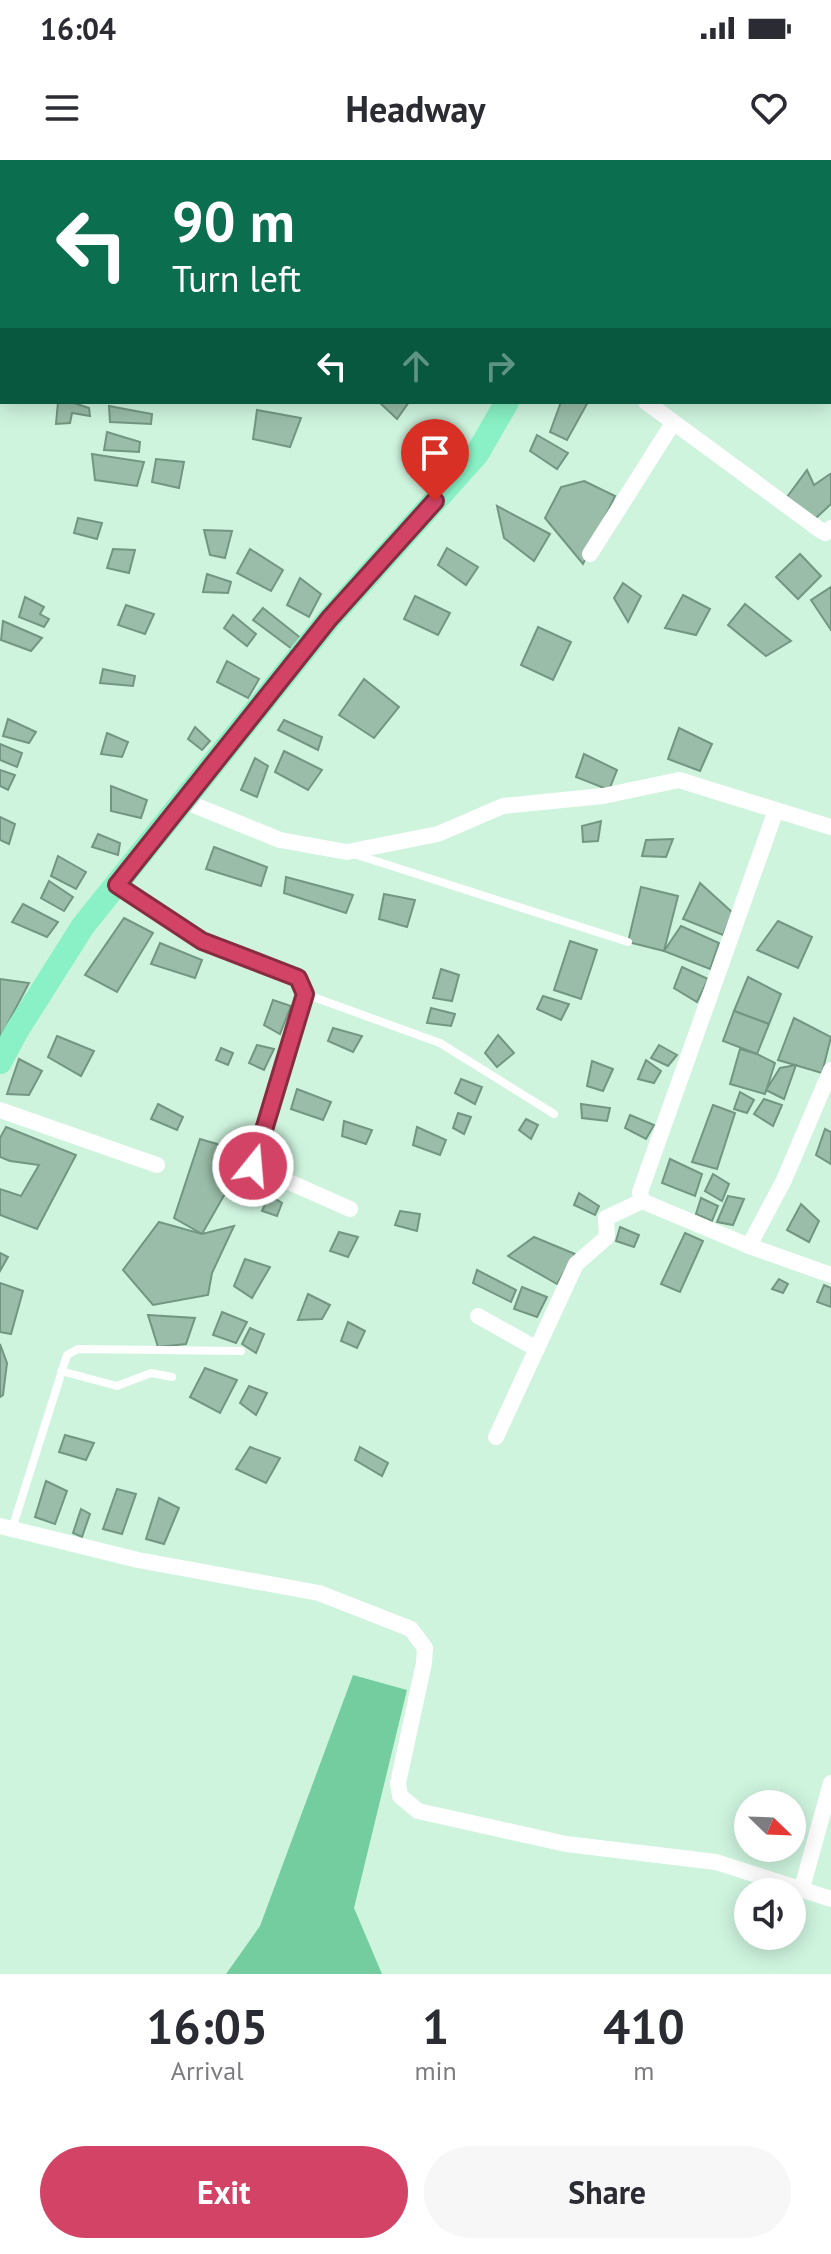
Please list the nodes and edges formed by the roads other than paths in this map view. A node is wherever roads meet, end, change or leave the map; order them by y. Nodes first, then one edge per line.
1 (506, 404) edge
2 (649, 404) edge
3 (673, 423) junction
4 (831, 528) edge
5 (590, 554) dead end
6 (184, 801) junction
7 (776, 810) junction
8 (831, 827) edge
9 (347, 852) junction
10 (117, 885) junction
11 (628, 942) dead end
12 (305, 994) junction
13 (0, 1062) edge
14 (831, 1070) edge
15 (0, 1110) edge
16 (554, 1114) dead end
17 (157, 1165) dead end
18 (642, 1201) junction
19 (350, 1209) dead end
20 (749, 1246) junction
21 (831, 1275) edge
22 (478, 1316) dead end
23 (537, 1349) junction
24 (241, 1351) dead end
25 (61, 1371) junction
26 (172, 1377) dead end
27 (496, 1437) dead end
28 (6, 1528) edge
29 (831, 1783) edge
30 (769, 1878) edge
31 (805, 1878) edge
32 (806, 1890) edge
33 (831, 1899) edge

1 - 6 main road
2 - 3 street
3 - 4 street
3 - 5 street
6 - 9 street
6 - 10 main road
7 - 8 street
7 - 9 street
7 - 18 street
9 - 11 lane
10 - 12 street
10 - 13 main road
12 - 16 lane
12 - 19 street
14 - 20 street
15 - 17 street
18 - 20 street
18 - 23 street
20 - 21 street
22 - 23 street
23 - 27 street
24 - 25 lane
25 - 26 lane
25 - 28 lane
28 - 30 street
29 - 31 street
32 - 33 street

